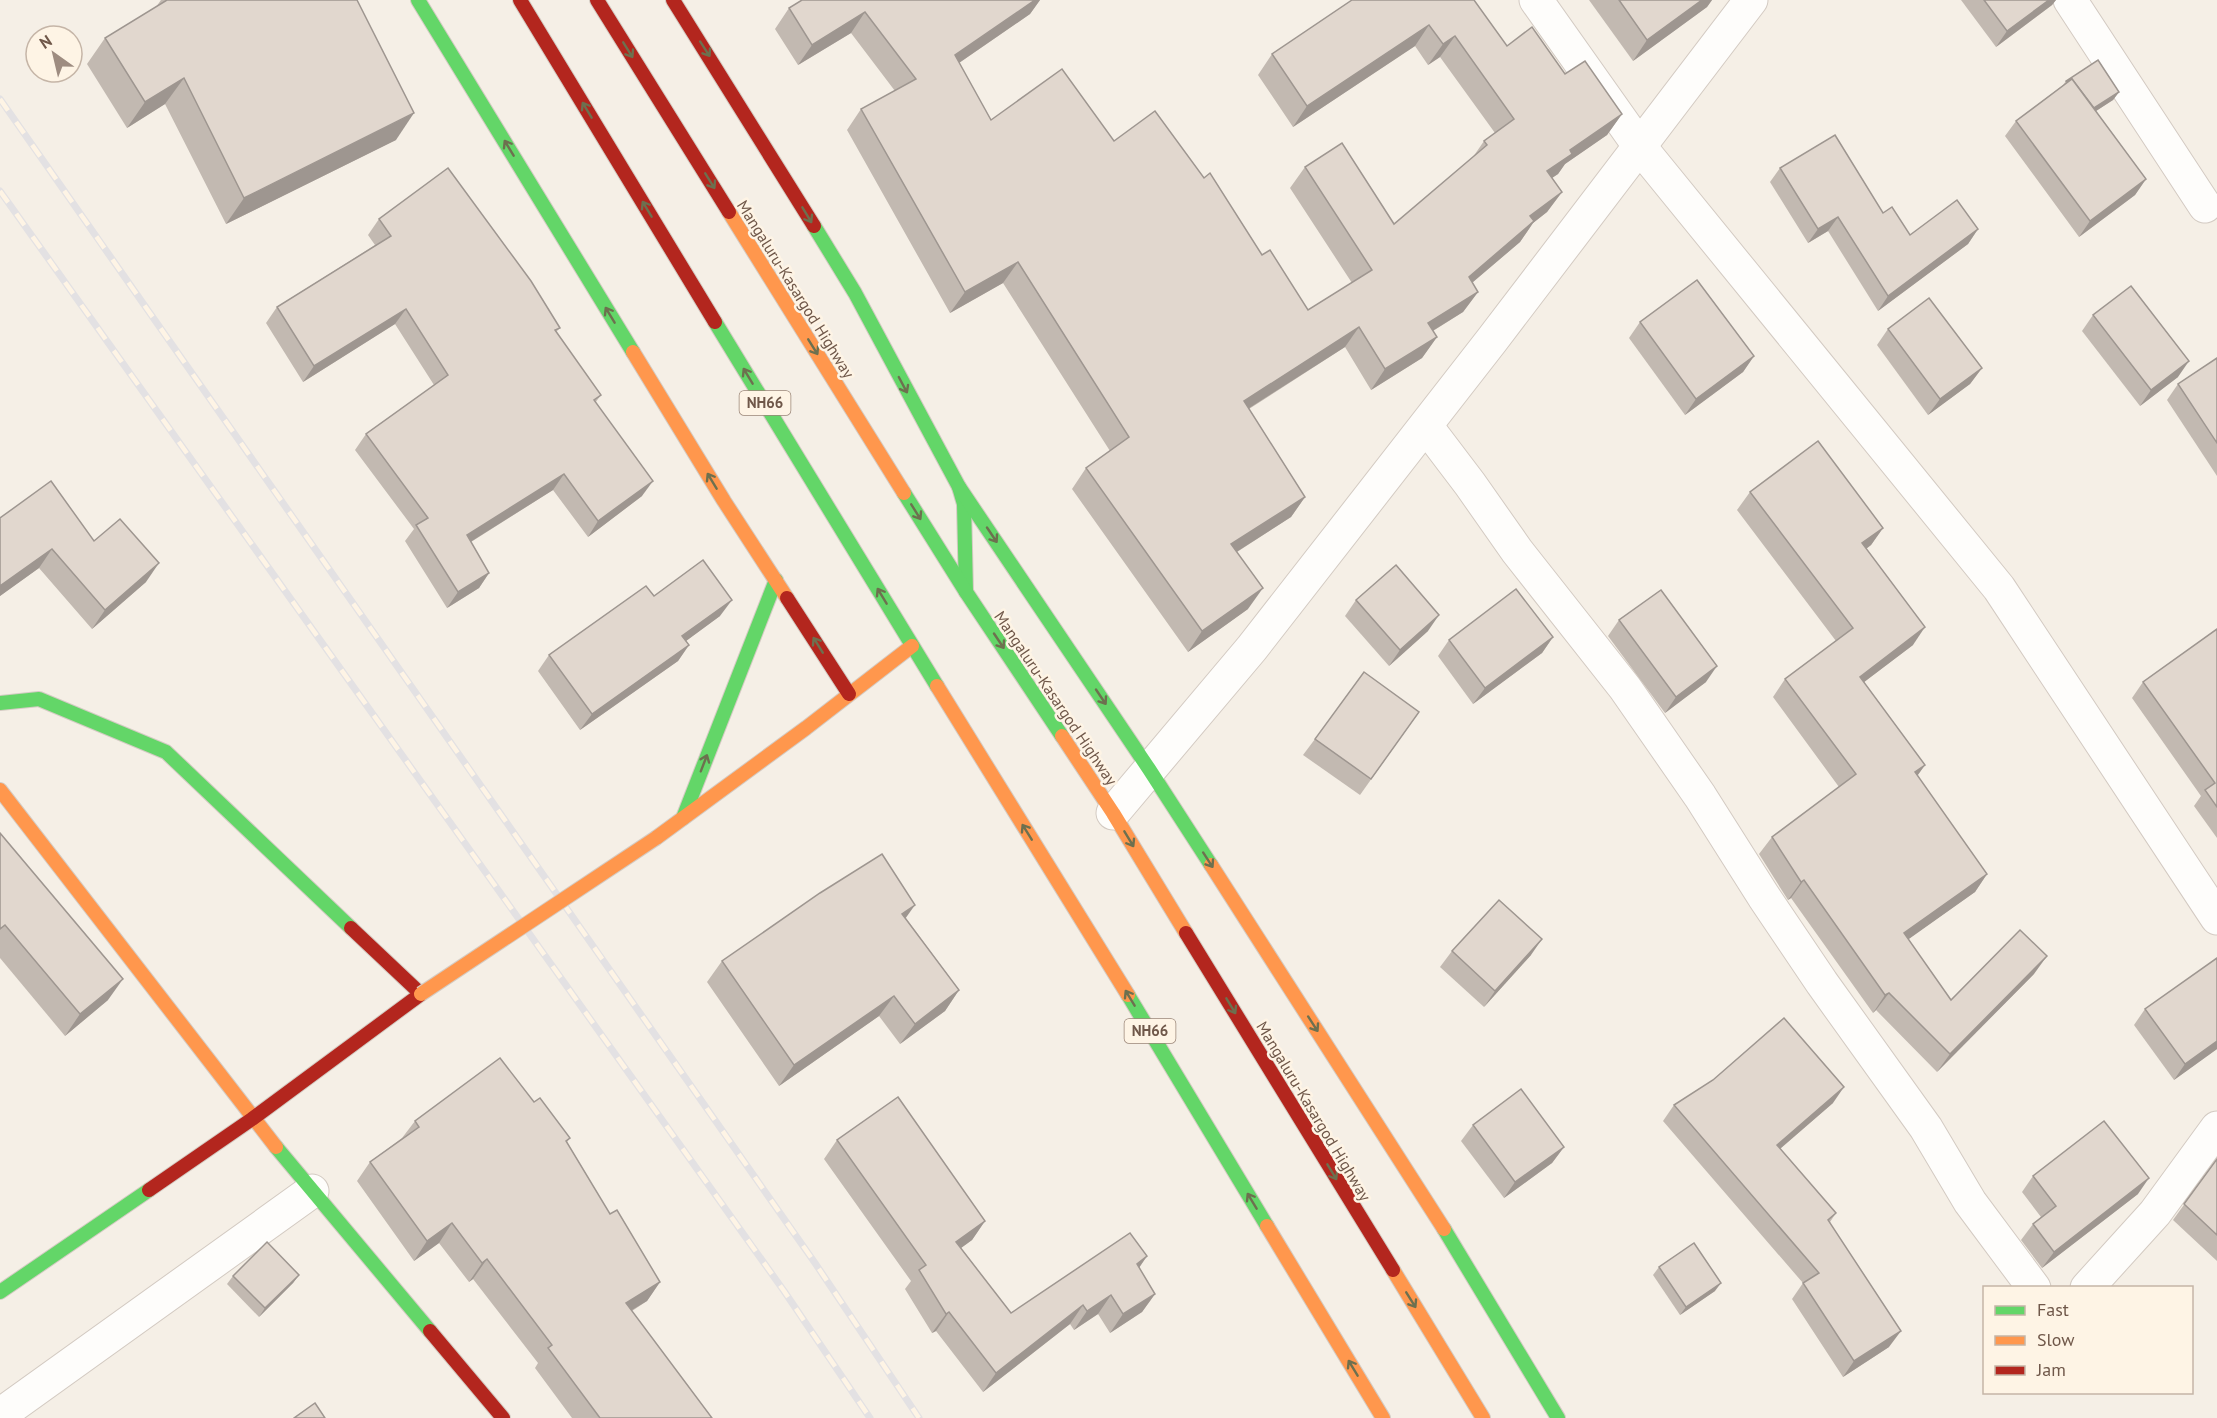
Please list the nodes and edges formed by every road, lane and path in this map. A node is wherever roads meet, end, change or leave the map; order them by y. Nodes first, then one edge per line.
1 (418, 0) edge
2 (520, 0) edge
3 (597, 0) edge
4 (673, 0) edge
5 (1536, 0) edge
6 (1751, 0) edge
7 (2070, 0) edge
8 (1640, 147) junction
9 (2205, 206) dead end
10 (1426, 426) junction
11 (959, 487) junction
12 (776, 580) junction
13 (966, 592) junction
14 (912, 646) junction
15 (849, 694) junction
16 (0, 703) edge
17 (1149, 769) junction
18 (0, 790) edge
19 (1113, 813) junction
20 (683, 818) junction
21 (2217, 918) edge
22 (421, 994) junction
23 (252, 1119) junction
24 (2217, 1128) edge
25 (312, 1191) junction
26 (2033, 1286) edge
27 (2088, 1286) edge
28 (0, 1292) edge
29 (0, 1415) edge
30 (503, 1418) edge
31 (1383, 1418) edge
32 (1483, 1418) edge
33 (1558, 1418) edge

12 -> 1 main road
14 -> 2 main road, NH66
3 -> 13 main road, Mangaluru-Kasargod Highway
4 -> 11 main road
5 - 8 street
6 - 8 street
7 - 9 street
8 - 10 street
8 - 21 street
10 - 17 street
10 - 26 street
11 - 13 main road
11 -> 17 main road
15 -> 12 main road
20 -> 12 main road
13 -> 19 main road, Mangaluru-Kasargod Highway
14 - 15 main road
31 -> 14 main road, NH66
15 - 20 main road
16 - 22 main road
17 - 19 street
17 -> 33 main road
18 - 23 main road
19 -> 32 main road, Mangaluru-Kasargod Highway
20 - 22 main road, bridge
22 - 23 main road
23 - 25 main road
23 - 28 main road
24 - 27 street
25 - 29 street
25 - 30 main road

